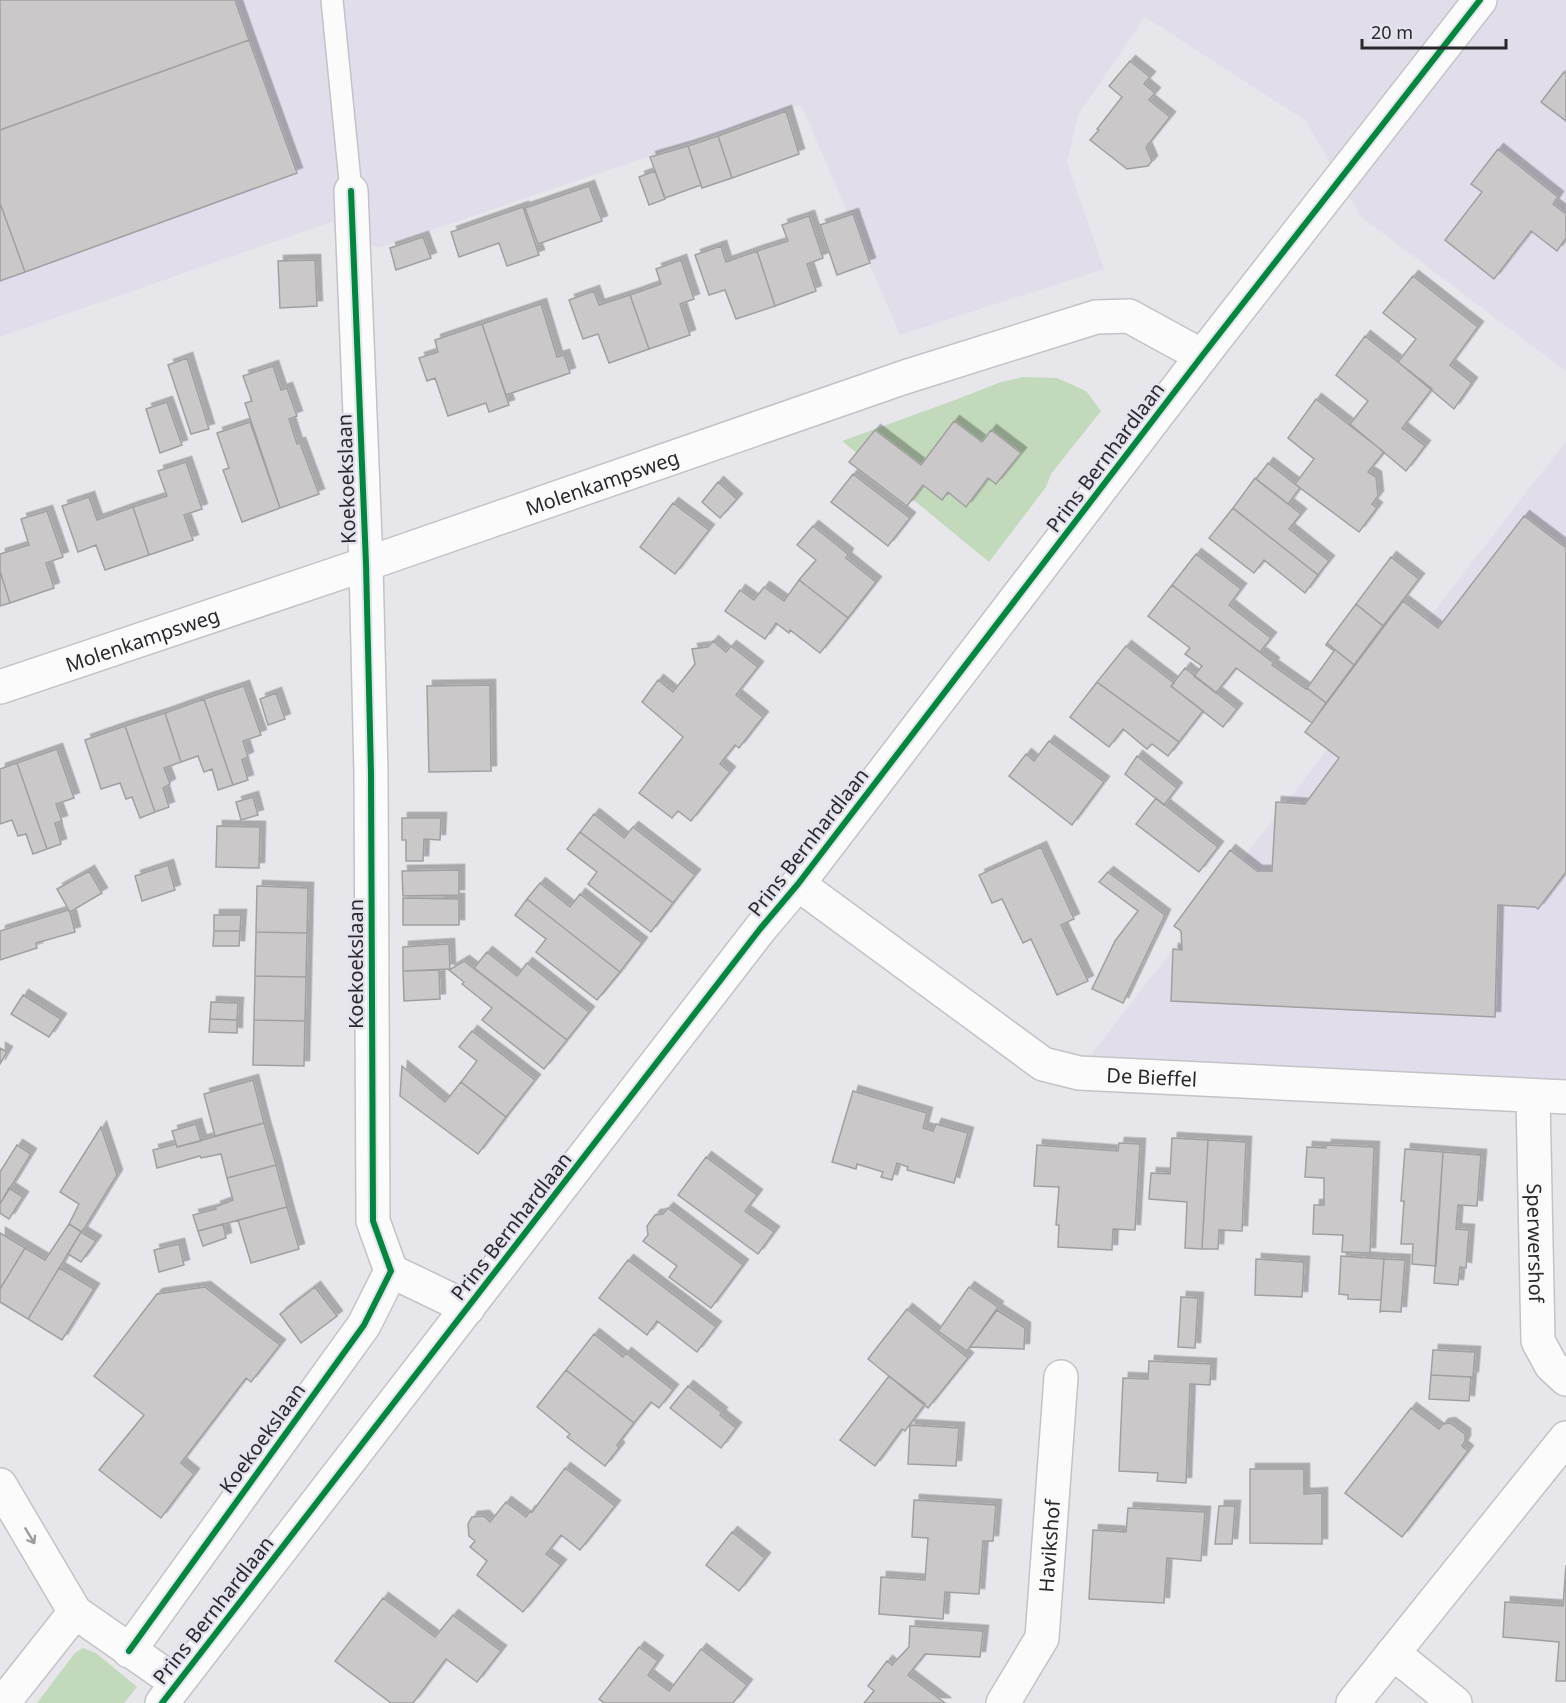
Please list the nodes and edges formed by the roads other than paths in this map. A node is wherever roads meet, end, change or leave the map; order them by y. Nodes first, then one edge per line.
1 (332, 0) edge
2 (1480, 0) edge
3 (351, 191) joint
4 (1202, 356) junction
5 (366, 564) junction
6 (0, 687) edge
7 (798, 884) junction
8 (1533, 1096) junction
9 (1566, 1097) edge
10 (391, 1271) junction
11 (468, 1308) junction
12 (1061, 1377) dead end
13 (1566, 1379) edge
14 (1566, 1438) edge
15 (0, 1485) edge
16 (75, 1612) junction
17 (129, 1651) junction
18 (1394, 1653) junction
19 (170, 1693) edge
20 (3, 1703) edge
21 (1003, 1703) edge
22 (1353, 1703) edge
23 (1455, 1703) edge

1 - 3 lane
2 - 4 street, Prins Bernhardlaan
3 - 5 street, Koekoekslaan
4 - 5 street, Molenkampsweg
4 - 7 street, Prins Bernhardlaan
5 - 6 street, Molenkampsweg
5 - 10 street, Koekoekslaan
7 - 8 street, De Bieffel
7 - 11 street, Prins Bernhardlaan
8 - 9 street, De Bieffel
8 - 13 street, Sperwershof
10 - 11 street
10 - 17 street, Koekoekslaan
11 - 19 street, Prins Bernhardlaan
12 - 21 street, Havikshof
14 - 18 street
15 -> 16 street
16 - 17 street
16 - 20 street
17 - 19 street
18 - 22 street
18 - 23 street

